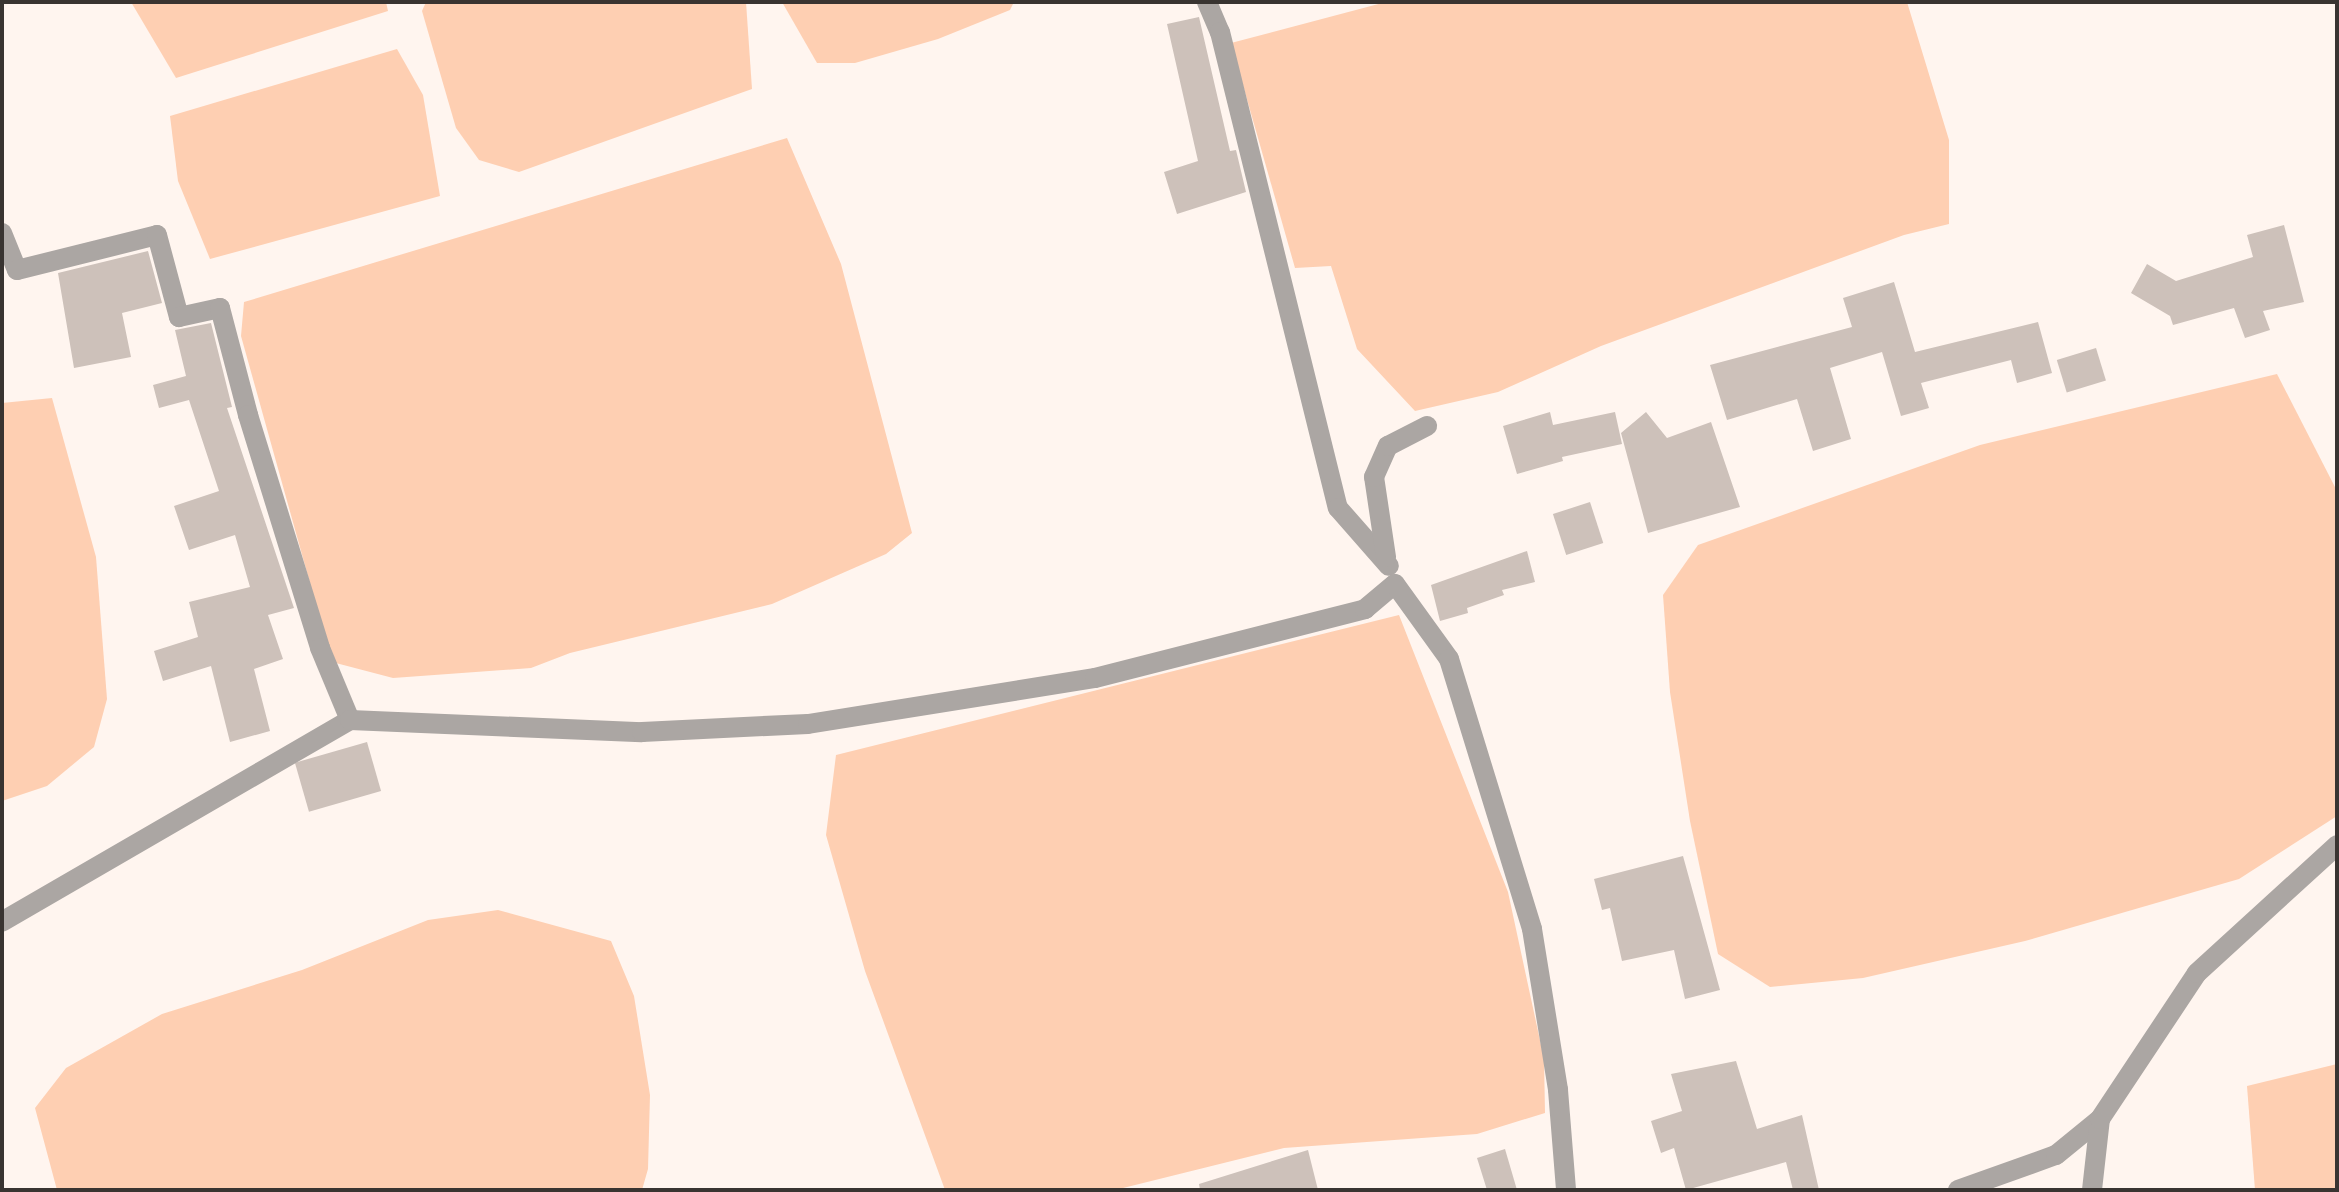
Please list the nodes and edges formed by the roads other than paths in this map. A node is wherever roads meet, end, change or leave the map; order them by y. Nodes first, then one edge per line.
1 (1207, 2) edge
2 (2, 233) edge
3 (1427, 426) dead end
4 (1392, 575) junction
5 (350, 720) junction
6 (2337, 845) edge
7 (2, 922) edge
8 (2100, 1119) junction
9 (1566, 1190) edge
10 (1958, 1190) edge
11 (2092, 1190) edge

1 - 4 street
2 - 5 street
3 - 4 street
4 - 5 street
4 - 9 street
5 - 7 street
6 - 8 street
8 - 10 street
8 - 11 street

